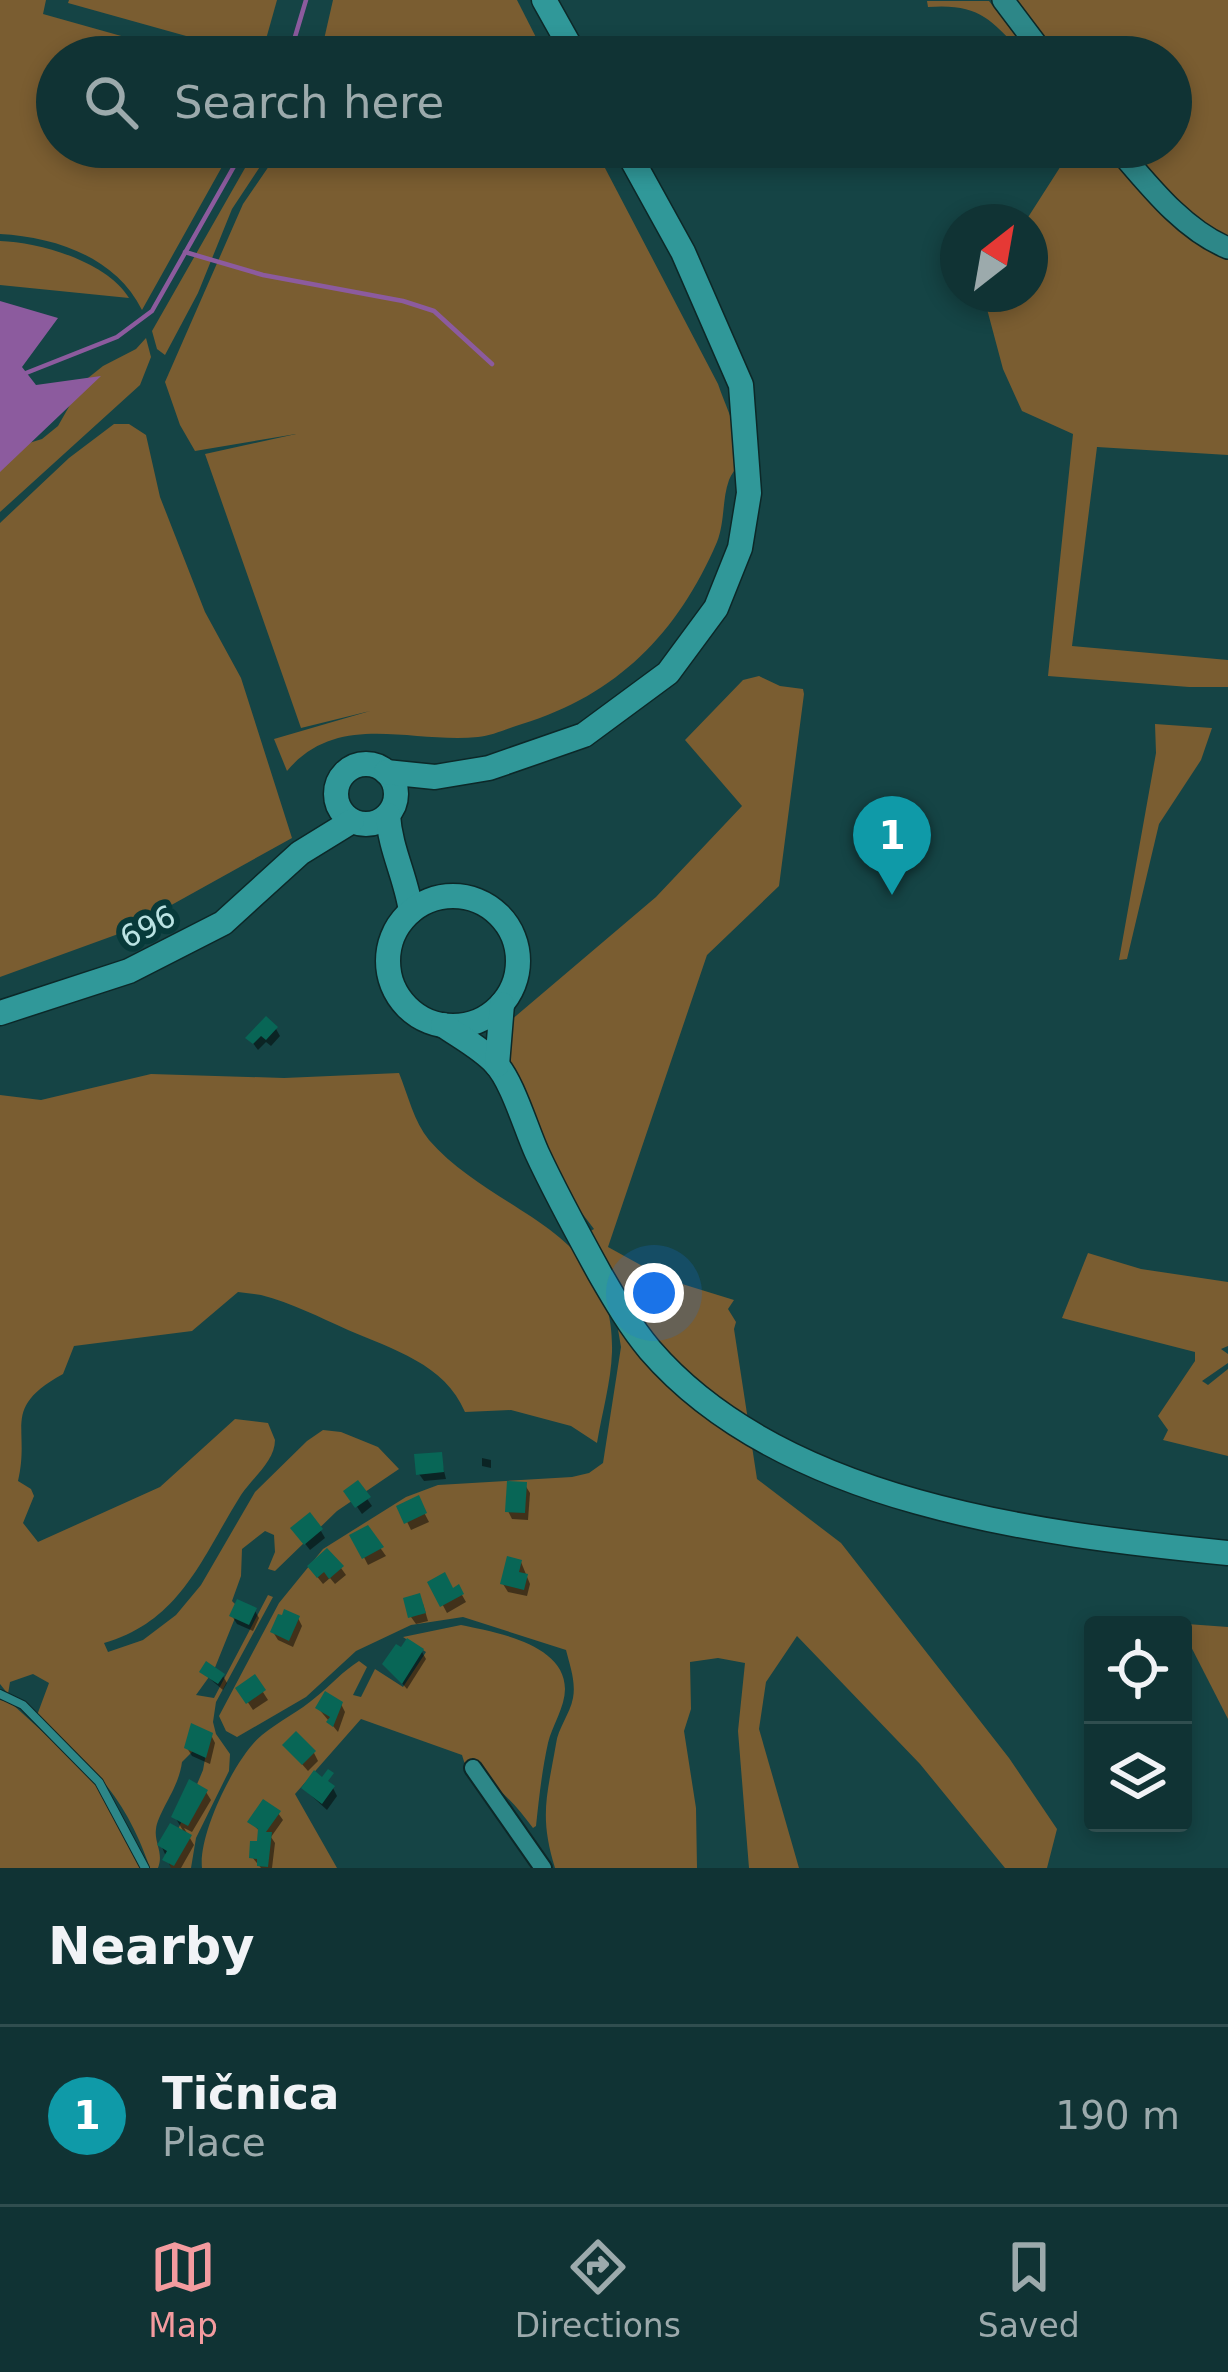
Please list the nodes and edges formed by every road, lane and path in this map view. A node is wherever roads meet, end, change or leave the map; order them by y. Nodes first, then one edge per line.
1 (544, 0) edge
2 (1003, 0) edge
3 (564, 36) edge
4 (1030, 36) edge
5 (637, 168) edge
6 (1134, 168) edge
7 (1228, 248) edge
8 (386, 772) junction
9 (435, 777) junction
10 (336, 796) junction
11 (376, 817) junction
12 (300, 854) junction
13 (407, 881) junction
14 (450, 896) junction
15 (411, 910) junction
16 (502, 1004) junction
17 (0, 1013) edge
18 (443, 1025) junction
19 (497, 1065) junction
20 (1228, 1553) edge
21 (0, 1694) edge
22 (473, 1768) dead end
23 (145, 1868) edge
24 (543, 1868) edge

1 - 3 main road
2 - 4 street
5 - 9 main road, 696 / 696
6 - 7 street
8 - 9 main road, 696 / 696
8 - 10 main road, 696 / 696
8 - 11 main road
9 - 11 main road, 696 / 696
10 - 11 main road
10 - 12 main road, 696 / 696
11 - 12 main road, 696 / 696
11 - 13 main road
12 - 17 main road, 696 / 696
13 - 14 main road
13 - 15 main road
14 - 15 main road
14 - 16 main road
15 - 18 main road
16 - 18 main road
16 - 19 main road
18 - 19 main road
19 - 20 main road
21 - 23 lane
22 - 24 street

